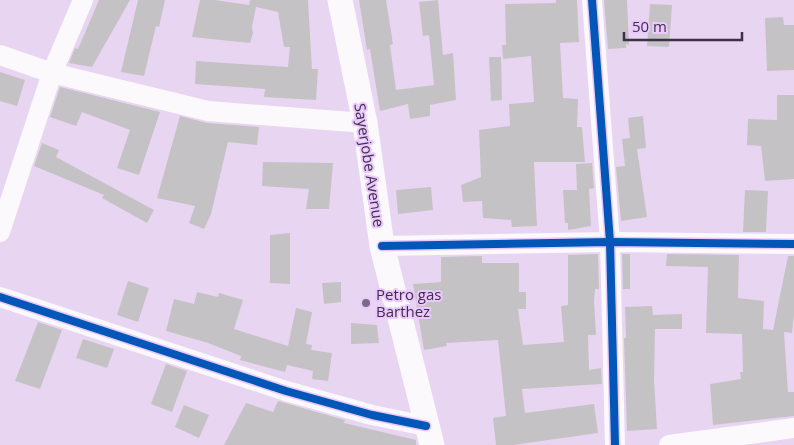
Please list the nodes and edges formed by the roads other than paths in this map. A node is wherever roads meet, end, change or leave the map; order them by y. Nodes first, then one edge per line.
1 (83, 0) edge
2 (340, 0) edge
3 (592, 0) edge
4 (0, 55) edge
5 (52, 73) junction
6 (365, 122) junction
7 (0, 232) edge
8 (610, 242) junction
9 (794, 244) edge
10 (382, 246) junction
11 (0, 297) edge
12 (794, 428) edge
13 (429, 435) edge
14 (615, 445) edge
15 (669, 445) edge

1 - 5 street
2 - 6 main road, Sayerjobe Avenue
3 - 8 street
4 - 5 street
5 - 6 street
5 - 7 street
6 - 10 main road, Sayerjobe Avenue
8 - 9 street
8 - 10 street
8 - 14 street
10 - 13 main road, Sayerjobe Avenue
11 - 13 street
12 - 15 street

